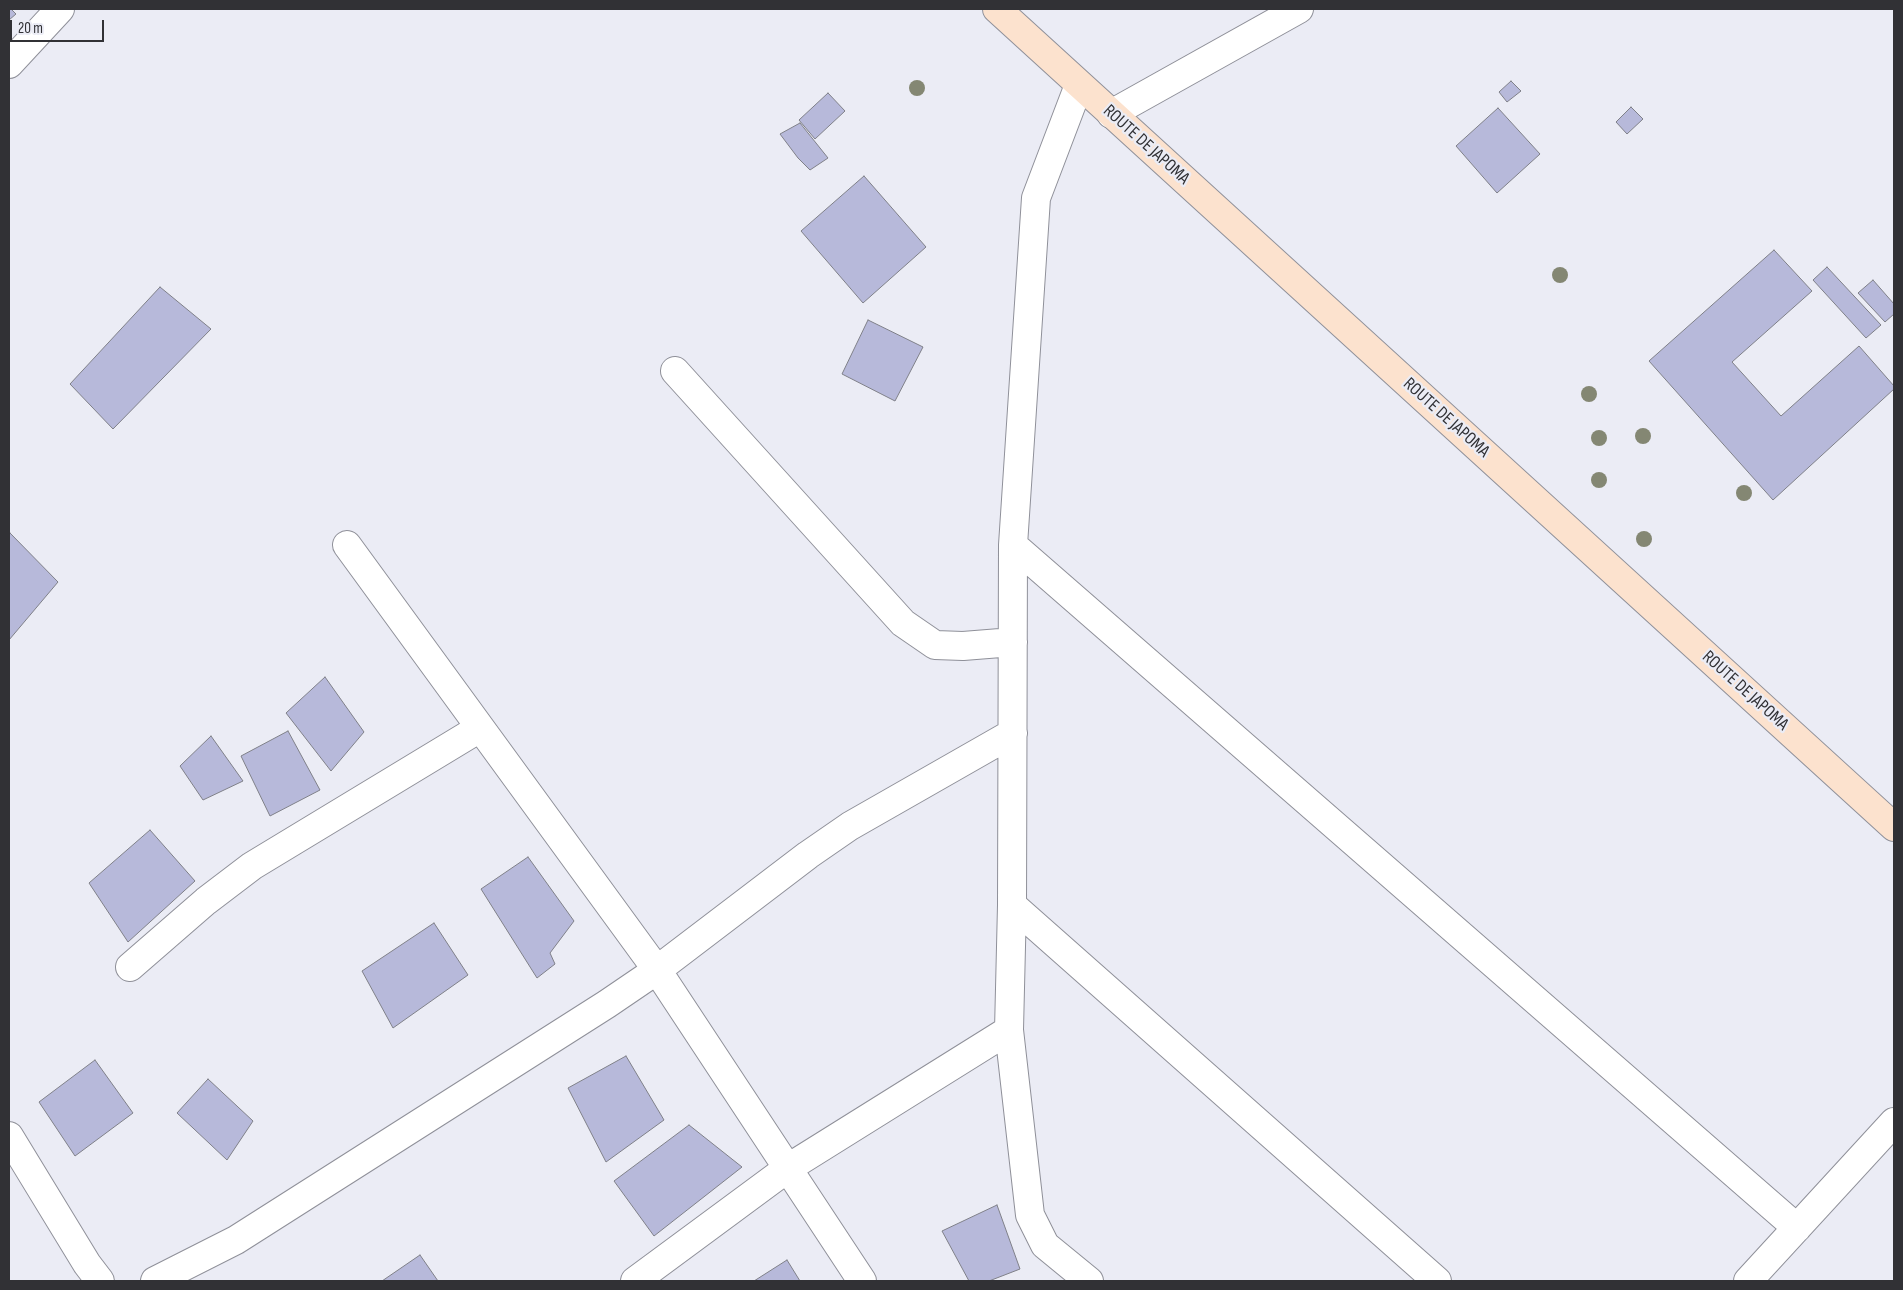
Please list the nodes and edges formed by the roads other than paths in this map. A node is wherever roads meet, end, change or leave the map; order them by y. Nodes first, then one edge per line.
1 (60, 9) edge
2 (997, 9) edge
3 (1299, 9) edge
4 (9, 64) edge
5 (1079, 85) junction
6 (1111, 114) junction
7 (675, 371) dead end
8 (347, 545) dead end
9 (1013, 545) junction
10 (1013, 642) junction
11 (480, 728) junction
12 (1012, 733) junction
13 (1894, 827) edge
14 (1012, 906) junction
15 (130, 967) dead end
16 (657, 970) junction
17 (1009, 1030) junction
18 (1894, 1122) edge
19 (9, 1136) edge
20 (788, 1168) junction
21 (1797, 1228) junction
22 (100, 1281) edge
23 (155, 1281) edge
24 (635, 1281) edge
25 (862, 1281) edge
26 (1088, 1281) edge
27 (1437, 1281) edge
28 (1748, 1281) edge

1 - 4 street
2 - 5 street, ROUTE DE JAPOMA
3 - 6 street
5 - 6 street, ROUTE DE JAPOMA
5 - 9 street
6 - 13 street, ROUTE DE JAPOMA
7 - 10 street
8 - 11 street
9 - 10 street
9 - 21 street
10 - 12 street
11 - 15 street
11 - 16 street
12 - 14 street
12 - 16 street
14 - 17 street
14 - 27 street
16 - 20 street
16 - 23 street
17 - 20 street
17 - 26 street
18 - 21 street
19 - 22 street
20 - 24 street
20 - 25 street
21 - 28 street

